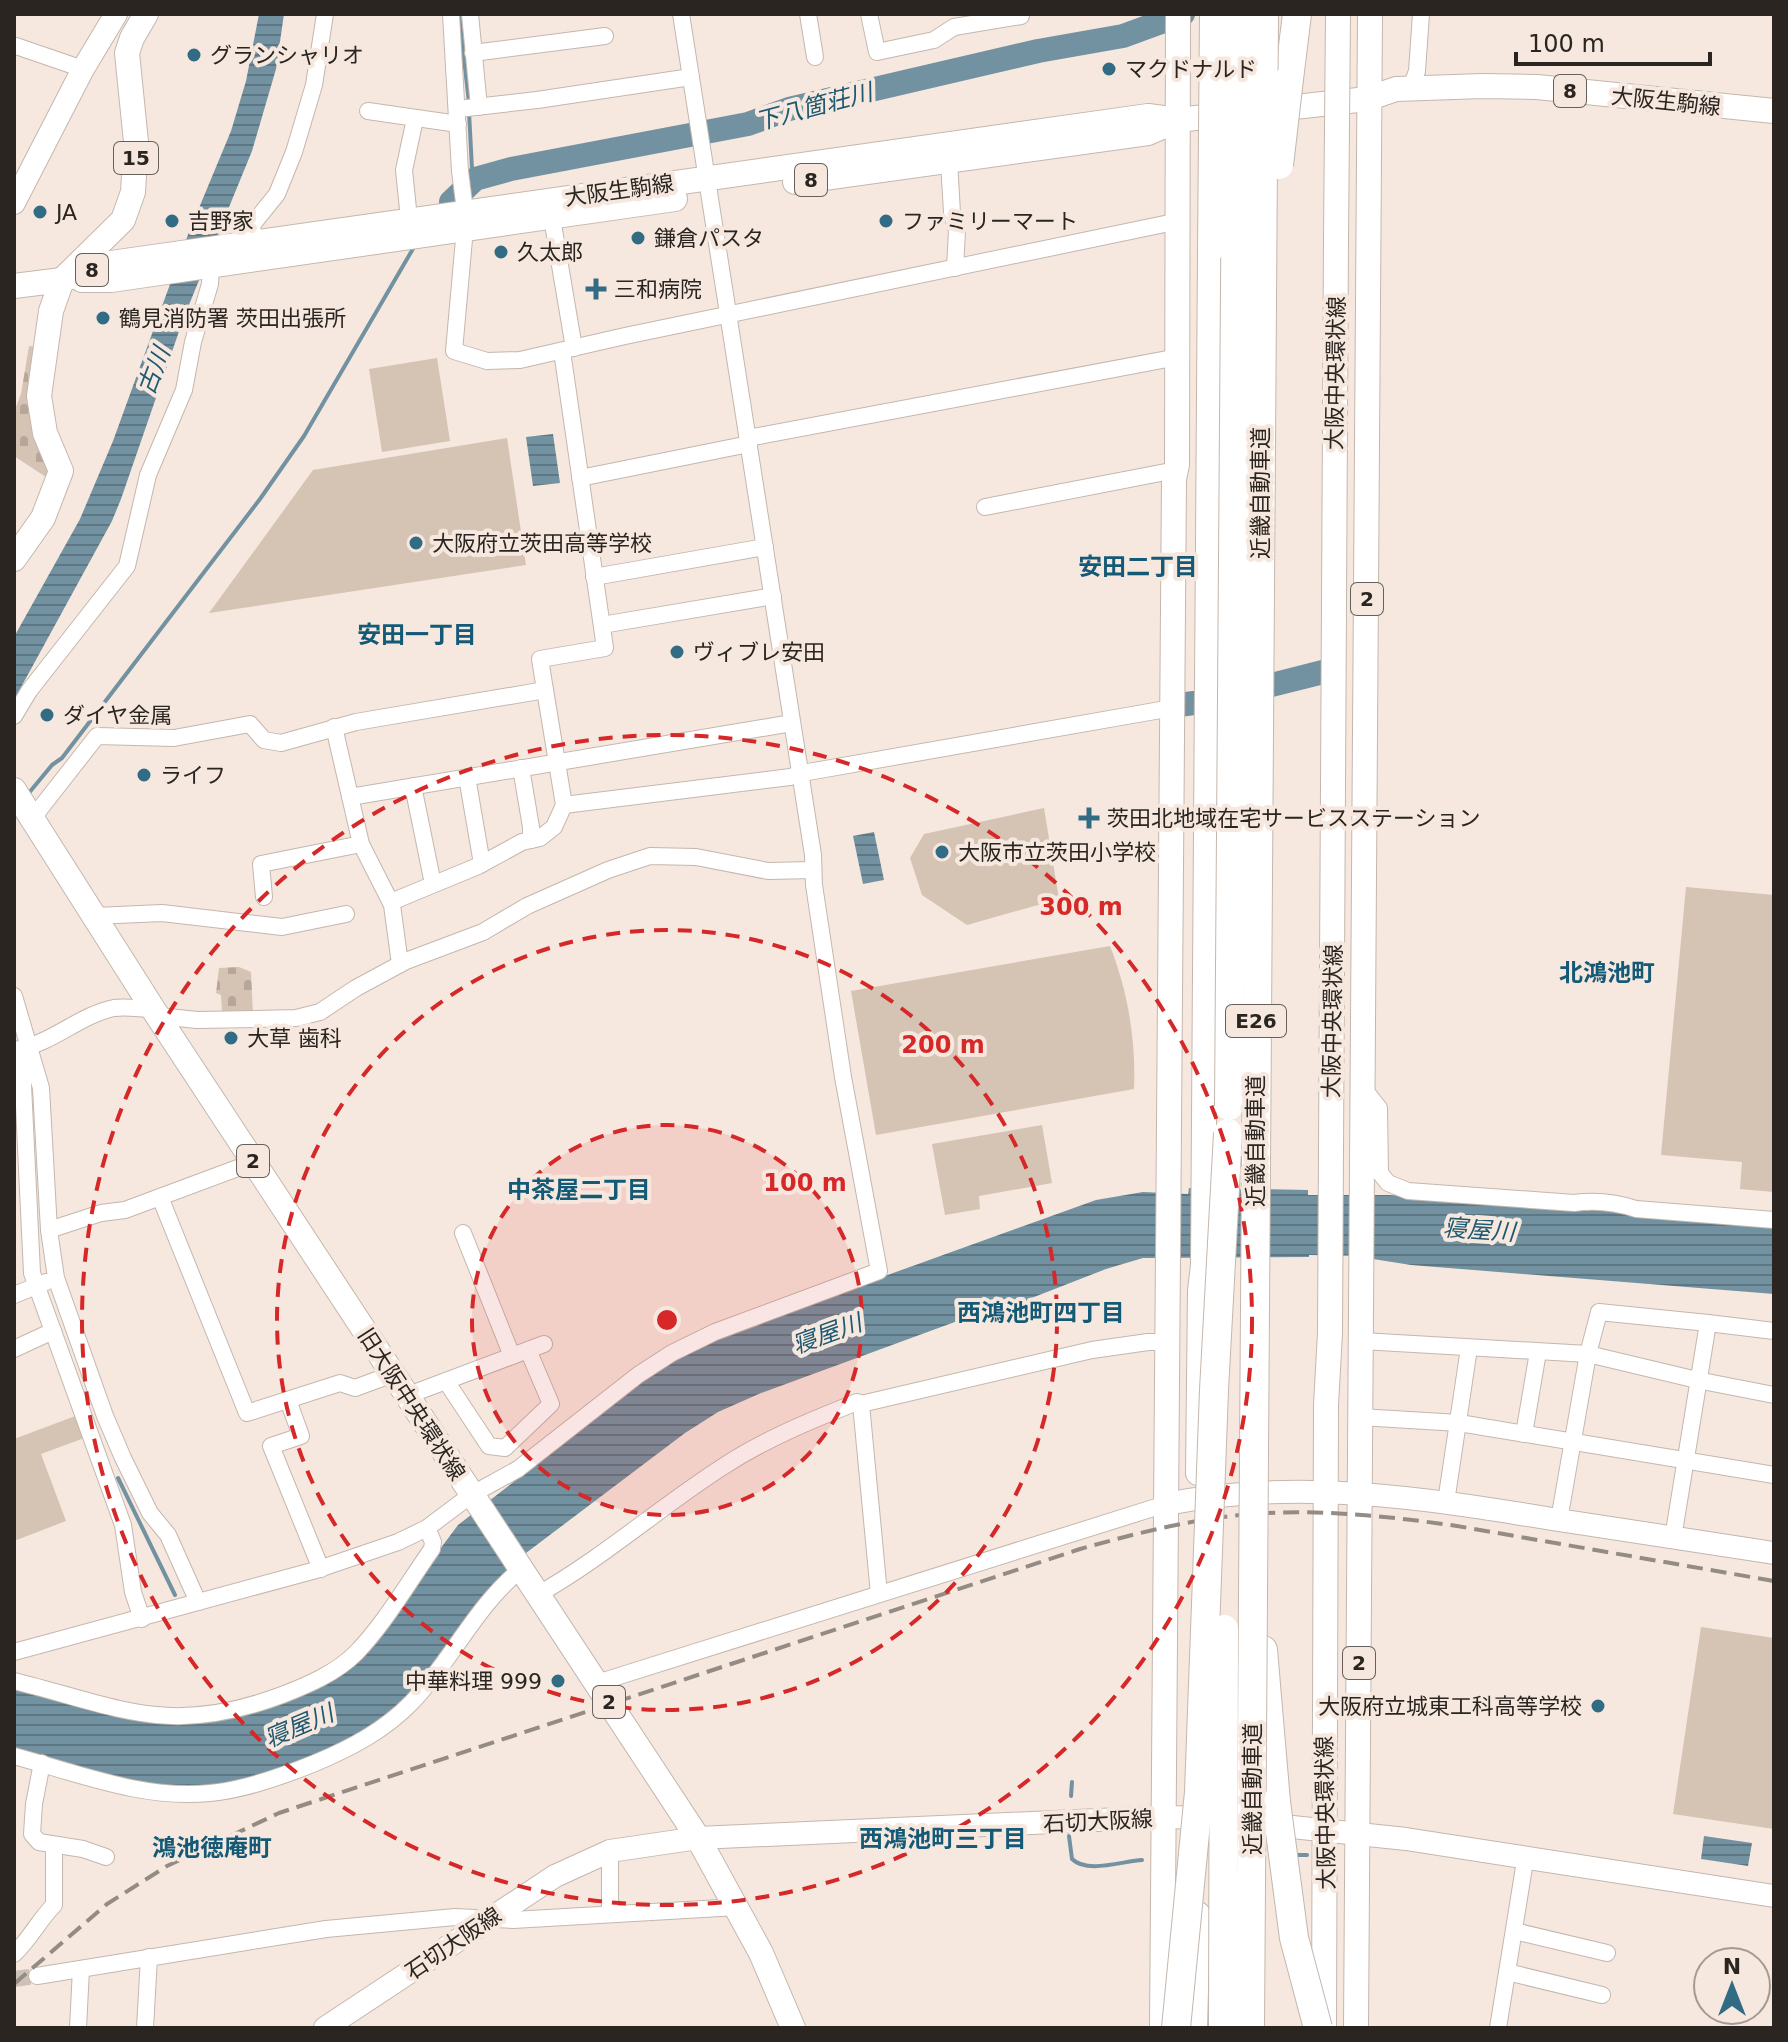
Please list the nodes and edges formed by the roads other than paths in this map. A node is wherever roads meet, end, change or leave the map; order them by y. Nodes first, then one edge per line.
1 (116, 14) edge
2 (146, 14) edge
3 (325, 14) edge
4 (451, 14) edge
5 (470, 14) edge
6 (681, 14) edge
7 (808, 14) edge
8 (869, 14) edge
9 (1212, 14) edge
10 (1237, 14) edge
11 (1264, 14) edge
12 (1297, 14) edge
13 (1338, 14) edge
14 (1370, 14) edge
15 (1421, 14) edge
16 (1021, 16) dead end
17 (1178, 21) edge
18 (605, 36) dead end
19 (15, 45) edge
20 (473, 53) junction
21 (815, 57) dead end
22 (83, 69) junction
23 (691, 77) junction
24 (1411, 88) junction
25 (1367, 99) junction
26 (368, 111) dead end
27 (467, 111) junction
28 (1774, 111) edge
29 (415, 119) junction
30 (1178, 120) junction
31 (1774, 128) edge
32 (949, 161) junction
33 (710, 186) junction
34 (14, 203) edge
35 (460, 214) junction
36 (552, 218) junction
37 (1179, 221) junction
38 (411, 225) junction
39 (254, 242) junction
40 (215, 256) junction
41 (955, 268) junction
42 (62, 280) junction
43 (14, 286) edge
44 (729, 314) junction
45 (568, 349) junction
46 (1178, 357) junction
47 (749, 441) junction
48 (1176, 470) junction
49 (580, 478) junction
50 (1368, 483) junction
51 (985, 507) dead end
52 (1260, 542) junction
53 (765, 547) junction
54 (14, 559) edge
55 (594, 577) junction
56 (773, 596) junction
57 (602, 625) junction
58 (1335, 663) junction
59 (545, 690) junction
60 (1172, 708) junction
61 (14, 716) edge
62 (792, 723) junction
63 (334, 727) junction
64 (556, 763) junction
65 (521, 768) junction
66 (800, 774) junction
67 (467, 777) junction
68 (413, 786) junction
69 (1206, 786) junction
70 (14, 791) edge
71 (350, 797) junction
72 (564, 805) junction
73 (32, 818) junction
74 (531, 840) junction
75 (1334, 842) junction
76 (361, 844) junction
77 (482, 864) junction
78 (813, 870) junction
79 (433, 884) junction
80 (264, 897) dead end
81 (391, 902) junction
82 (346, 914) dead end
83 (95, 916) junction
84 (400, 964) junction
85 (14, 996) edge
86 (1170, 1010) junction
87 (156, 1012) junction
88 (22, 1049) edge
89 (30, 1072) junction
90 (1363, 1088) junction
91 (1363, 1114) junction
92 (1228, 1133) junction
93 (20, 1158) edge
94 (254, 1162) junction
95 (160, 1197) junction
96 (1774, 1220) edge
97 (49, 1230) junction
98 (463, 1233) dead end
99 (22, 1234) edge
100 (56, 1278) junction
101 (37, 1286) junction
102 (14, 1295) edge
103 (1708, 1323) junction
104 (53, 1331) junction
105 (1774, 1331) edge
106 (1362, 1341) junction
107 (1167, 1342) junction
108 (1469, 1348) junction
109 (14, 1349) edge
110 (1538, 1352) junction
111 (1588, 1354) junction
112 (512, 1356) junction
113 (393, 1374) junction
114 (1697, 1380) junction
115 (446, 1381) junction
116 (1774, 1395) edge
117 (406, 1396) junction
118 (288, 1400) junction
119 (861, 1404) junction
120 (1360, 1417) junction
121 (1459, 1423) junction
122 (1524, 1434) junction
123 (1574, 1442) junction
124 (123, 1458) junction
125 (1686, 1459) junction
126 (103, 1467) junction
127 (1774, 1475) edge
128 (1326, 1492) junction
129 (1360, 1492) junction
130 (1197, 1498) junction
131 (474, 1500) junction
132 (1446, 1502) junction
133 (1166, 1504) junction
134 (1559, 1520) junction
135 (427, 1528) junction
136 (1254, 1534) junction
137 (1673, 1538) junction
138 (1774, 1553) edge
139 (519, 1568) junction
140 (321, 1569) junction
141 (879, 1594) junction
142 (537, 1595) junction
143 (198, 1602) junction
144 (142, 1619) junction
145 (14, 1652) edge
146 (14, 1681) edge
147 (597, 1683) junction
148 (14, 1756) edge
149 (42, 1763) junction
150 (1164, 1817) junction
151 (1198, 1817) junction
152 (1325, 1830) junction
153 (1358, 1833) junction
154 (698, 1838) junction
155 (54, 1845) junction
156 (610, 1851) junction
157 (1526, 1855) junction
158 (106, 1857) dead end
159 (1774, 1896) edge
160 (738, 1907) junction
161 (610, 1914) junction
162 (489, 1919) junction
163 (1514, 1931) junction
164 (1607, 1953) dead end
165 (14, 1954) edge
166 (149, 1957) junction
167 (81, 1969) junction
168 (1507, 1972) junction
169 (37, 1976) tunnel mouth
170 (1602, 1995) dead end
171 (78, 2028) edge
172 (145, 2028) edge
173 (325, 2028) edge
174 (793, 2028) edge
175 (1162, 2028) edge
176 (1176, 2028) edge
177 (1195, 2028) edge
178 (1223, 2028) edge
179 (1250, 2028) edge
180 (1321, 2028) edge
181 (1356, 2028) edge
182 (1498, 2028) edge

1 - 22 main road
2 - 42 main road, 15
3 - 39 street
4 - 27 street
5 - 20 street
6 - 23 street
7 - 21 street
8 - 16 street
9 - 69 main road, bridge
10 - 92 highway, 近畿自動車道 / E26, bridge
11 - 52 highway, 近畿自動車道 / E26, bridge
12 - 52 highway, bridge
13 - 58 main road, 大阪中央環状線 / 2, bridge
14 - 25 main road, 2
15 - 24 street
17 - 30 main road
18 - 20 street
19 - 22 street
20 - 27 street
22 - 34 main road
23 - 27 street
23 - 33 street
24 - 25 main road, 大阪生駒線 / 8
24 - 28 main road, 大阪生駒線 / 8
25 - 30 main road, 大阪生駒線 / 8
25 - 31 main road, 大阪生駒線 / 8
25 - 50 main road, 2
26 - 29 street
27 - 29 street
27 - 35 street
29 - 38 street
30 - 32 main road, 大阪生駒線 / 8
30 - 33 main road, 大阪生駒線 / 8
30 - 37 main road
32 - 33 main road, 大阪生駒線 / 8
32 - 41 street
33 - 35 main road, 大阪生駒線 / 8
33 - 36 main road, 大阪生駒線 / 8
33 - 44 street
35 - 36 main road, 大阪生駒線 / 8
35 - 38 main road, 大阪生駒線 / 8
35 - 45 street
36 - 45 street
37 - 41 street
37 - 46 main road
38 - 39 main road, 大阪生駒線 / 8
38 - 40 main road, 大阪生駒線 / 8
39 - 40 main road, 大阪生駒線 / 8
40 - 42 main road, 大阪生駒線 / 8
40 - 61 street
41 - 44 street
42 - 43 main road, 大阪生駒線 / 8
42 - 54 main road, 15
44 - 45 street
44 - 47 street
45 - 49 street
46 - 47 street
46 - 48 main road
47 - 49 street
47 - 53 street
48 - 51 street
48 - 60 main road
48 - 69 main road
49 - 55 street
50 - 58 main road
50 - 90 main road, 2
52 - 136 highway, 近畿自動車道 / E26, bridge
53 - 55 street
53 - 56 street
55 - 57 street
56 - 57 street
56 - 62 street
57 - 59 street
58 - 75 main road, 大阪中央環状線 / 2
59 - 63 street
59 - 64 street
60 - 66 street
60 - 86 main road
62 - 64 street
62 - 66 street
63 - 71 street
63 - 73 street
64 - 65 street
64 - 72 street
65 - 67 street
65 - 74 street
66 - 72 street
66 - 78 street
67 - 68 street
67 - 77 street
68 - 71 street
68 - 79 street
69 - 86 main road
69 - 130 main road
70 - 73 main road, 旧大阪中央環状線 / 2
71 - 76 street
72 - 74 street
73 - 83 main road, 旧大阪中央環状線 / 2
74 - 77 street
75 - 91 main road
75 - 128 main road, 大阪中央環状線 / 2
76 - 80 street
76 - 81 street
77 - 79 street
78 - 84 street
78 - 131 street
79 - 81 street
81 - 84 street
82 - 83 street
83 - 87 main road, 旧大阪中央環状線 / 2
84 - 87 street
85 - 88 street
86 - 107 main road
87 - 88 street
87 - 94 main road, 旧大阪中央環状線 / 2
88 - 89 street
89 - 93 street
89 - 97 street
90 - 91 main road, 2
90 - 96 street
91 - 106 main road, 2
92 - 176 highway, bridge
92 - 178 highway, 近畿自動車道 / E26, bridge
93 - 99 street
94 - 95 street
94 - 113 main road, 旧大阪中央環状線 / 2
95 - 97 street
95 - 118 street
97 - 100 street
98 - 112 street
99 - 101 street
100 - 101 street
100 - 124 street
101 - 102 street
101 - 104 street
103 - 105 street
103 - 111 street
103 - 114 street
104 - 109 street
104 - 126 street
106 - 108 street
106 - 120 main road, 2
107 - 119 street
107 - 133 main road
108 - 110 street
108 - 121 street
110 - 111 street
110 - 122 street
111 - 114 street
111 - 123 street
112 - 115 street
112 - 115 street
113 - 117 main road, 旧大阪中央環状線 / 2
113 - 118 street
114 - 116 street
114 - 125 street
115 - 117 street
117 - 131 main road, 旧大阪中央環状線 / 2
118 - 140 street
119 - 141 street
119 - 142 street
120 - 121 street
120 - 129 main road, 2
121 - 122 street
121 - 132 street
122 - 123 street
123 - 125 street
123 - 134 street
124 - 126 street
124 - 143 street
125 - 127 street
125 - 137 street
126 - 144 street
128 - 129 main road
128 - 130 main road
128 - 152 main road, 大阪中央環状線 / 2
129 - 132 main road
129 - 153 main road, 2
130 - 133 main road
130 - 151 main road
131 - 135 street
131 - 139 main road, 旧大阪中央環状線 / 2
132 - 134 main road
133 - 141 street
133 - 150 main road
134 - 137 main road
135 - 140 street
135 - 146 street
136 - 179 highway, 近畿自動車道 / E26, bridge
136 - 180 highway, bridge
137 - 138 main road
139 - 142 main road, 旧大阪中央環状線 / 2
139 - 149 street
140 - 143 street
141 - 147 street
142 - 147 main road, 旧大阪中央環状線 / 2
143 - 144 street
144 - 145 street
147 - 154 main road, 旧大阪中央環状線 / 2
148 - 149 street
149 - 155 street
150 - 151 main road, 石切大阪線
150 - 154 main road, 石切大阪線
150 - 175 main road
151 - 152 main road, 石切大阪線
151 - 177 main road
152 - 153 main road, 石切大阪線
152 - 180 main road, 大阪中央環状線 / 2
153 - 157 main road, 石切大阪線
153 - 181 main road, 2
154 - 156 main road, 石切大阪線
154 - 160 main road, 旧大阪中央環状線 / 2
155 - 158 street
155 - 165 street
156 - 161 street
156 - 162 main road, 石切大阪線
157 - 159 main road, 石切大阪線
157 - 163 street
160 - 161 street
160 - 174 main road, 旧大阪中央環状線 / 2
161 - 162 street
162 - 166 street
162 - 173 main road, 石切大阪線
163 - 164 street
163 - 168 street
166 - 167 street
166 - 172 street
167 - 169 street
167 - 171 street
168 - 170 street
168 - 182 street

